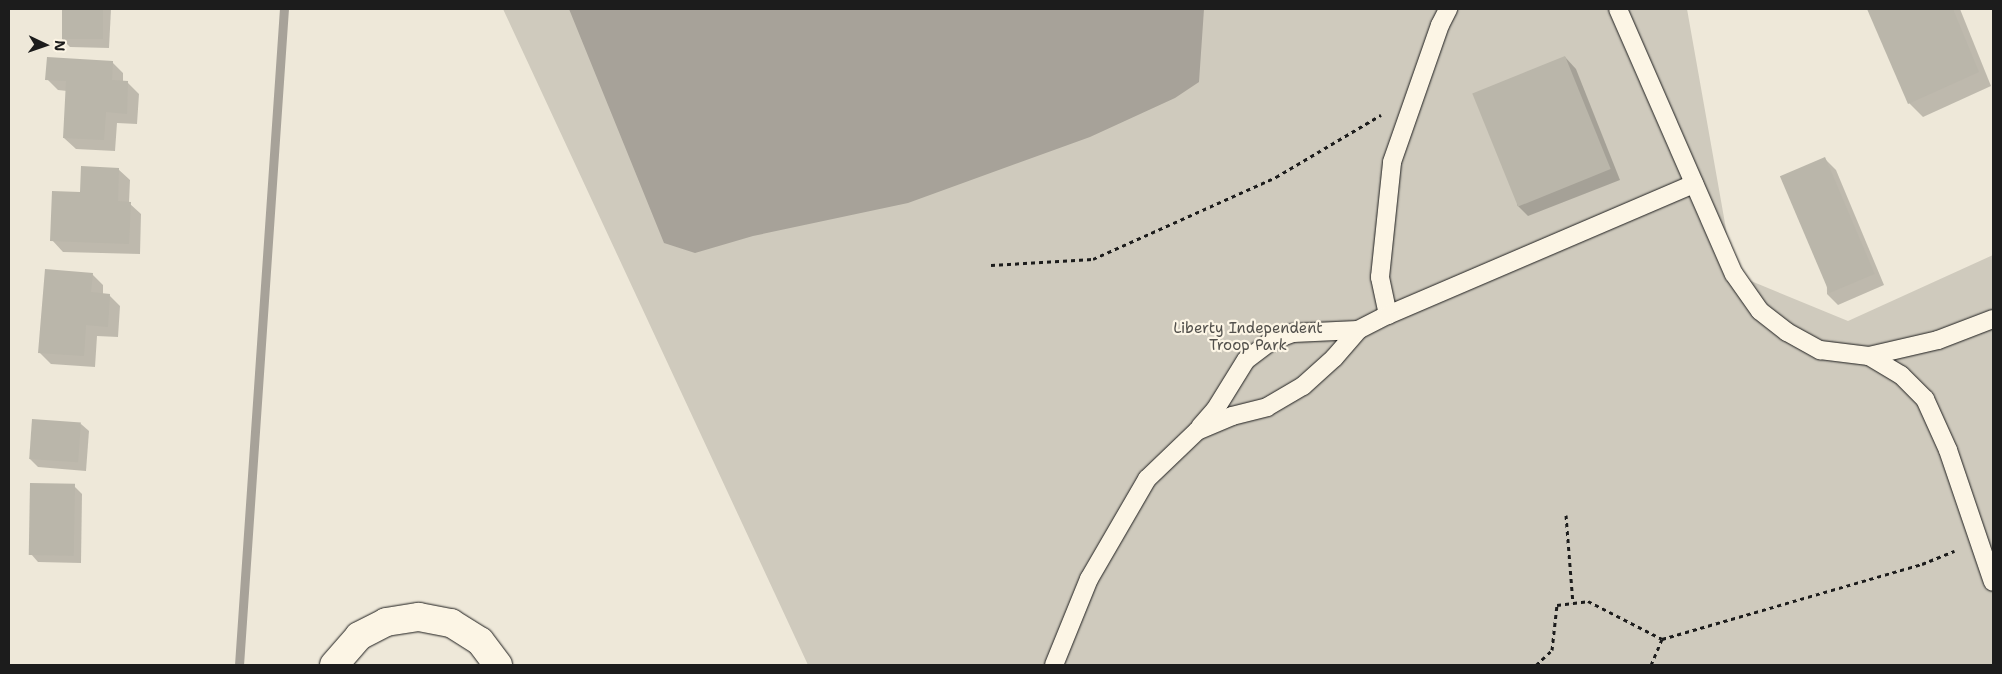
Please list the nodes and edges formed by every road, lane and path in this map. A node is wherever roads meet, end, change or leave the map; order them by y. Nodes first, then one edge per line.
1 (1448, 9) edge
2 (1618, 9) edge
3 (1415, 94) junction
4 (1694, 184) junction
5 (991, 265) dead end
6 (1388, 314) junction
7 (1992, 324) edge
8 (1358, 330) junction
9 (1869, 356) junction
10 (1197, 430) junction
11 (1566, 515) dead end
12 (1979, 541) junction
13 (1993, 582) edge
14 (1573, 603) junction
15 (1662, 639) junction
16 (334, 665) edge
17 (498, 665) edge
18 (1054, 665) edge
19 (1536, 665) edge
20 (1651, 665) edge

1 - 3 lane
2 - 4 lane
3 - 5 path
3 - 6 lane
4 - 6 lane
4 - 9 lane
6 - 8 lane
7 - 9 lane
8 - 10 lane
8 - 10 lane
9 - 12 lane
10 - 18 lane
11 - 14 path
12 - 13 lane
12 - 15 path
14 - 15 path
14 - 19 path
15 - 20 path
16 - 17 street

